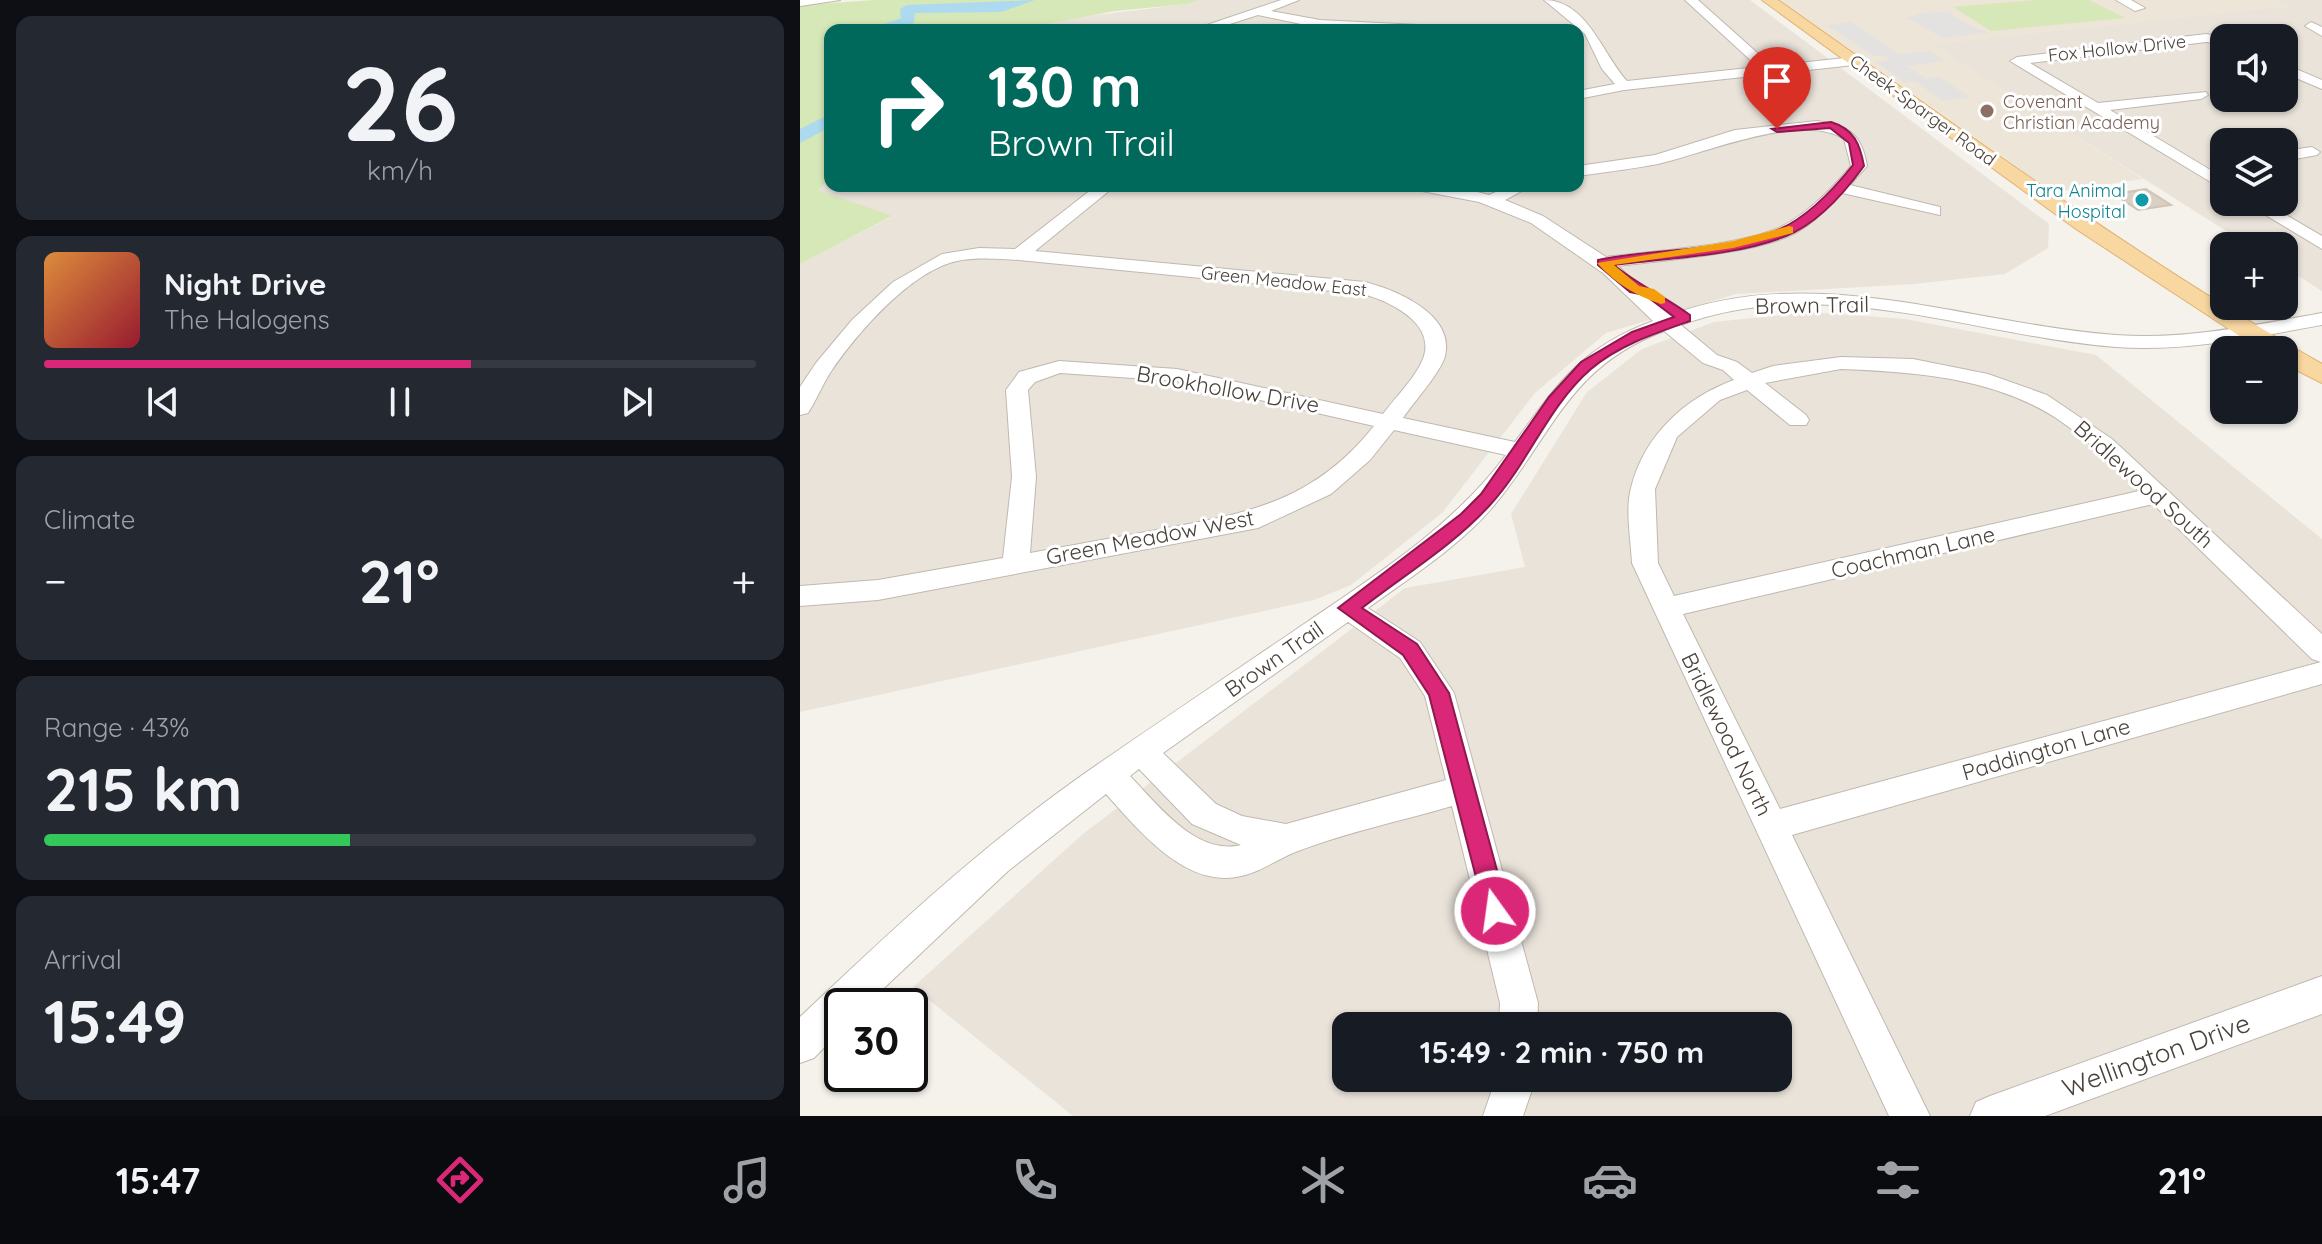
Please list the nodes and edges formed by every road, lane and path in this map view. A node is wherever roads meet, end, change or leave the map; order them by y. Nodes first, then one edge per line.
1 (823, 0) edge
2 (834, 0) edge
3 (1293, 0) edge
4 (1550, 0) edge
5 (1691, 0) edge
6 (1769, 0) edge
7 (2122, 0) edge
8 (805, 1) edge
9 (2139, 8) dead end
10 (1260, 12) junction
11 (1219, 24) edge
12 (1318, 24) edge
13 (1579, 24) edge
14 (1584, 29) edge
15 (1594, 37) junction
16 (1584, 38) edge
17 (2210, 40) edge
18 (1854, 61) junction
19 (1769, 70) junction
20 (2298, 74) edge
21 (2322, 85) edge
22 (1624, 86) junction
23 (1584, 94) edge
24 (2201, 95) dead end
25 (2094, 108) junction
26 (2312, 152) dead end
27 (2298, 154) edge
28 (2210, 166) edge
29 (2195, 168) junction
30 (1584, 170) edge
31 (2210, 177) edge
32 (1841, 188) junction
33 (1098, 192) edge
34 (1452, 192) edge
35 (1509, 192) edge
36 (1491, 200) junction
37 (1934, 211) dead end
38 (2275, 216) edge
39 (2322, 244) edge
40 (1019, 255) junction
41 (1603, 263) junction
42 (2322, 319) edge
43 (1676, 321) junction
44 (2248, 332) junction
45 (2255, 336) edge
46 (2298, 361) edge
47 (1738, 372) junction
48 (2322, 375) edge
49 (800, 408) edge
50 (1389, 420) junction
51 (1798, 420) dead end
52 (1520, 451) junction
53 (2159, 495) junction
54 (1016, 562) junction
55 (800, 596) edge
56 (1348, 608) junction
57 (1666, 608) junction
58 (2322, 651) edge
59 (2322, 673) edge
60 (1142, 752) junction
61 (1108, 774) junction
62 (1464, 789) junction
63 (1771, 826) junction
64 (1286, 839) junction
65 (2322, 995) edge
66 (1519, 1012) edge
67 (800, 1044) edge
68 (1511, 1092) edge
69 (1503, 1116) edge
70 (1910, 1116) edge
71 (1990, 1116) edge

1 - 2 street
1 - 8 street
3 - 10 street
4 - 13 street
5 - 19 street
6 - 18 main road, Cheek-Sparger Road
7 - 9 street
10 - 11 street
10 - 12 street
14 - 15 street
15 - 16 street
15 - 22 street
17 - 25 street, Fox Hollow Drive
18 - 19 street
18 - 44 main road, Cheek-Sparger Road
19 - 22 street
20 - 21 street
22 - 23 street
24 - 25 street
25 - 29 street
26 - 27 street
28 - 29 street
29 - 31 street
30 - 32 street
32 - 37 street
32 - 41 street
33 - 40 street
34 - 36 street
35 - 36 street
36 - 41 street
38 - 39 street
40 - 49 street
40 - 50 street, Green Meadow East
41 - 43 street
42 - 44 street, Brown Trail
43 - 44 street, Brown Trail
43 - 47 street
43 - 52 street, Brown Trail
44 - 45 main road, Cheek-Sparger Road
46 - 48 main road, Cheek-Sparger Road
47 - 51 street
47 - 53 street, Bridlewood South
47 - 57 street, Bridlewood North
50 - 52 street, Brookhollow Drive
50 - 54 street, Green Meadow West
50 - 54 street, Brookhollow Drive
52 - 56 street, Brown Trail
53 - 57 street, Coachman Lane
53 - 58 street, Bridlewood South
54 - 55 street, Green Meadow West
56 - 60 street, Brown Trail
56 - 62 street
57 - 63 street, Bridlewood North
59 - 63 street, Paddington Lane
60 - 61 street, Brown Trail
60 - 64 street
61 - 64 street
61 - 67 street, Brown Trail
62 - 64 street
62 - 66 street
63 - 70 street, Bridlewood North
65 - 71 street, Wellington Drive
68 - 69 street

